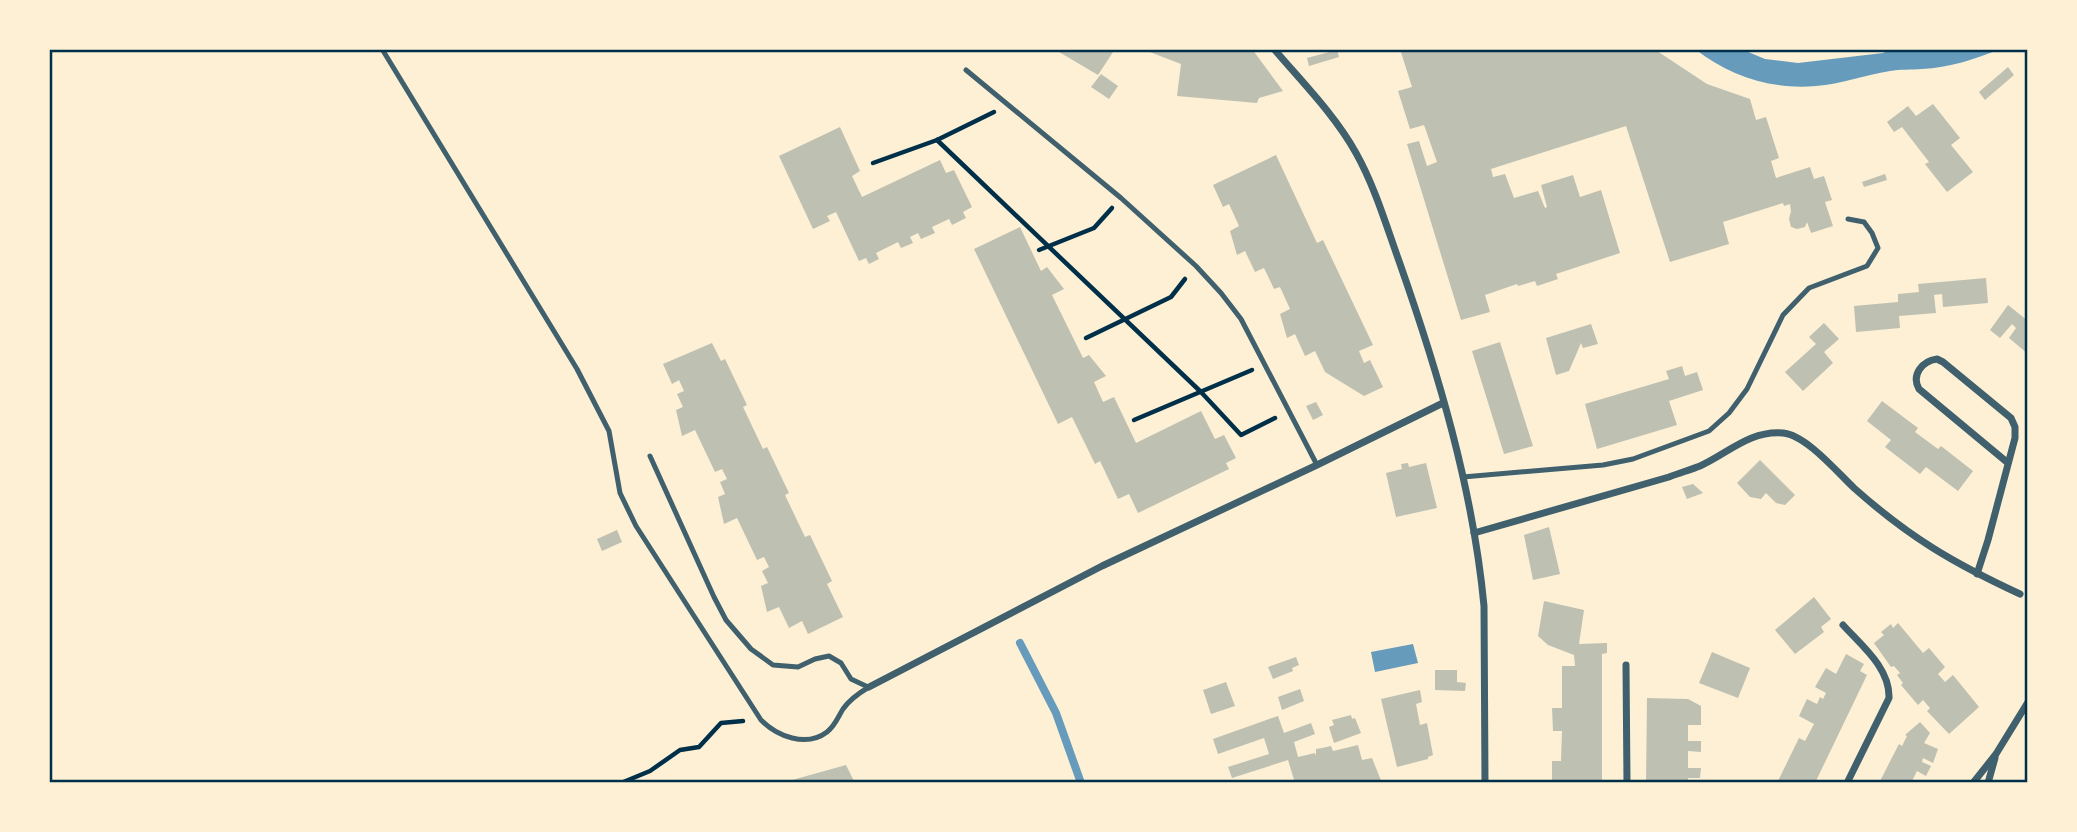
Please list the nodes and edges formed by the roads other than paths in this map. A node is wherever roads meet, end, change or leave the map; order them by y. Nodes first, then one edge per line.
1 (382, 49) edge
2 (1274, 49) edge
3 (966, 70) dead end
4 (1847, 219) dead end
5 (1443, 403) junction
6 (650, 456) dead end
7 (2008, 463) junction
8 (1317, 465) junction
9 (1462, 477) junction
10 (1474, 533) junction
11 (1977, 574) junction
12 (2020, 594) dead end
13 (1843, 625) dead end
14 (1626, 666) dead end
15 (869, 687) junction
16 (2028, 702) edge
17 (1996, 754) junction
18 (1485, 783) edge
19 (1627, 783) edge
20 (1847, 783) edge
21 (1973, 783) edge
22 (1988, 783) edge

1 - 15 lane
2 - 5 street
3 - 8 lane
4 - 9 lane
5 - 8 street
5 - 9 street
6 - 15 lane
7 - 7 street
7 - 11 street
8 - 15 street
9 - 10 street
10 - 11 street
10 - 18 street
11 - 12 street
13 - 20 street
14 - 19 street
16 - 17 street
17 - 21 street
17 - 22 street

